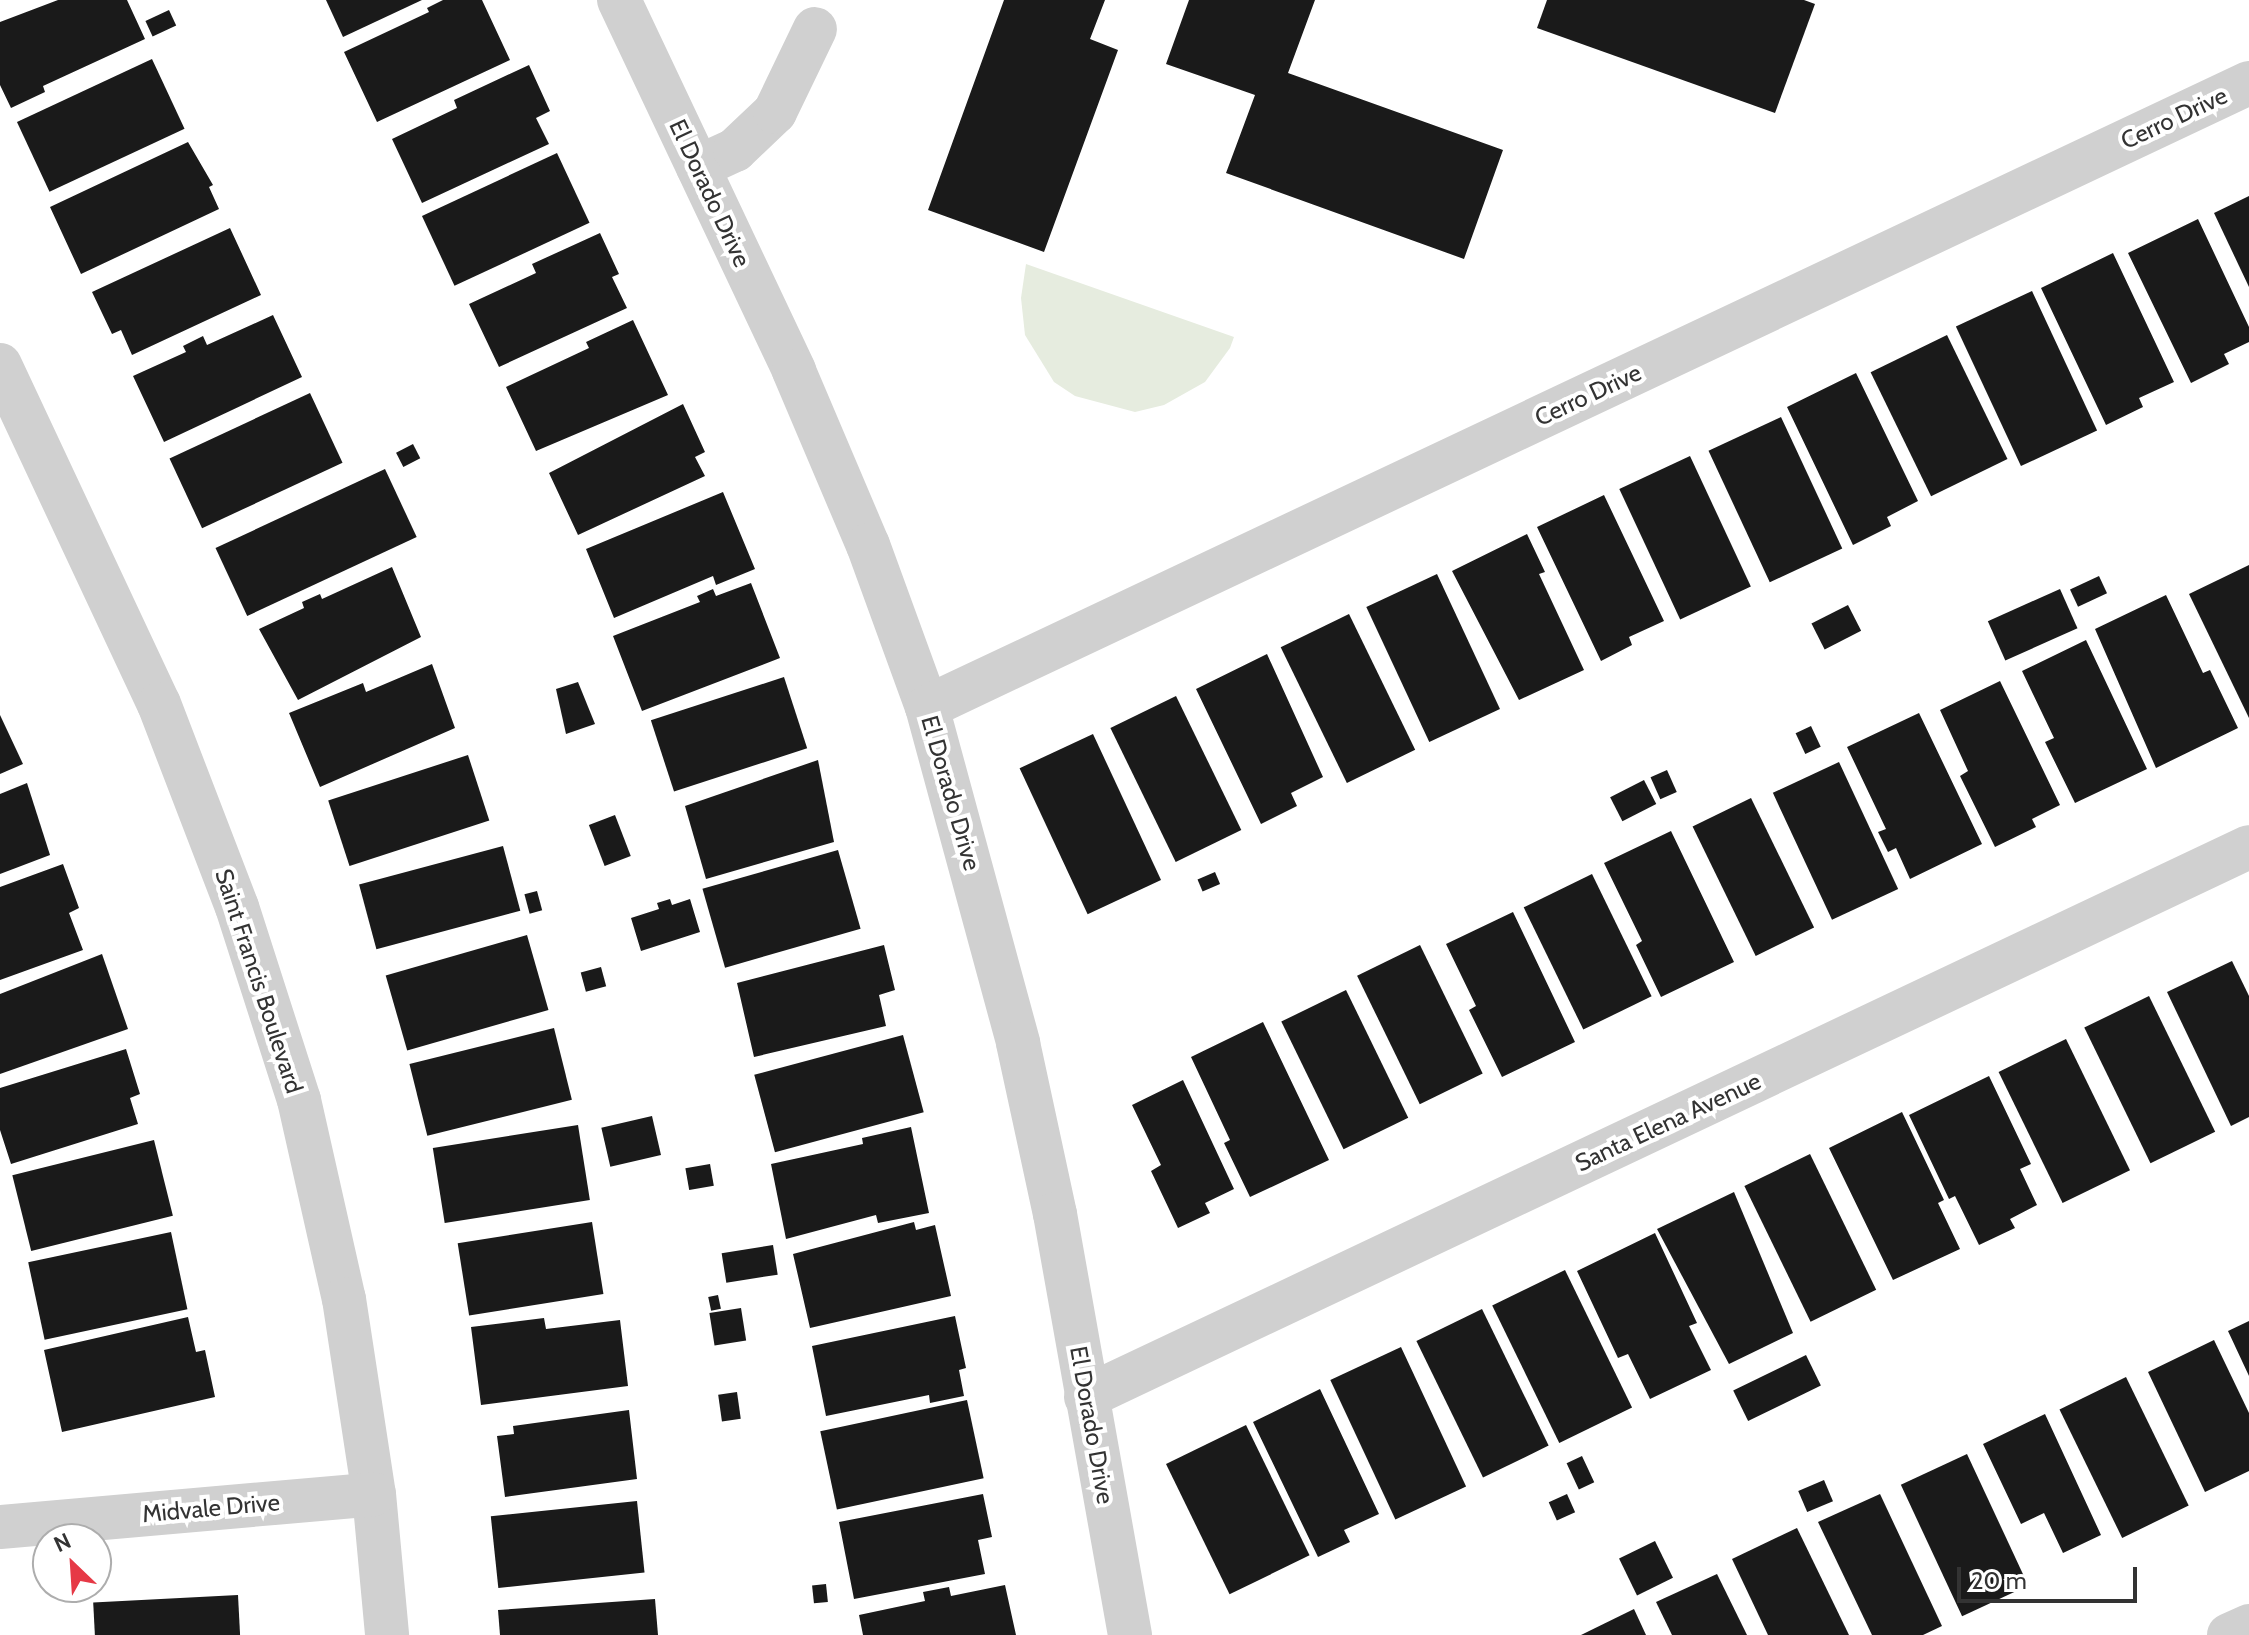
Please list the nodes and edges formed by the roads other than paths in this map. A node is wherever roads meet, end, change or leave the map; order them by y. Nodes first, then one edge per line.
1 (619, 0) edge
2 (815, 29) dead end
3 (2249, 83) edge
4 (698, 167) junction
5 (0, 365) edge
6 (927, 707) junction
7 (2249, 847) edge
8 (1086, 1397) junction
9 (374, 1494) junction
10 (0, 1527) edge
11 (2249, 1626) edge
12 (387, 1635) edge
13 (1130, 1635) edge
14 (2229, 1635) edge

1 - 4 street, El Dorado Drive
2 - 4 street
3 - 6 street, Cerro Drive
4 - 6 street, El Dorado Drive
5 - 9 street, Saint Francis Boulevard
6 - 8 street, El Dorado Drive
7 - 8 street, Santa Elena Avenue
8 - 13 street, El Dorado Drive
9 - 10 street, Midvale Drive
9 - 12 street, Saint Francis Boulevard
11 - 14 street

